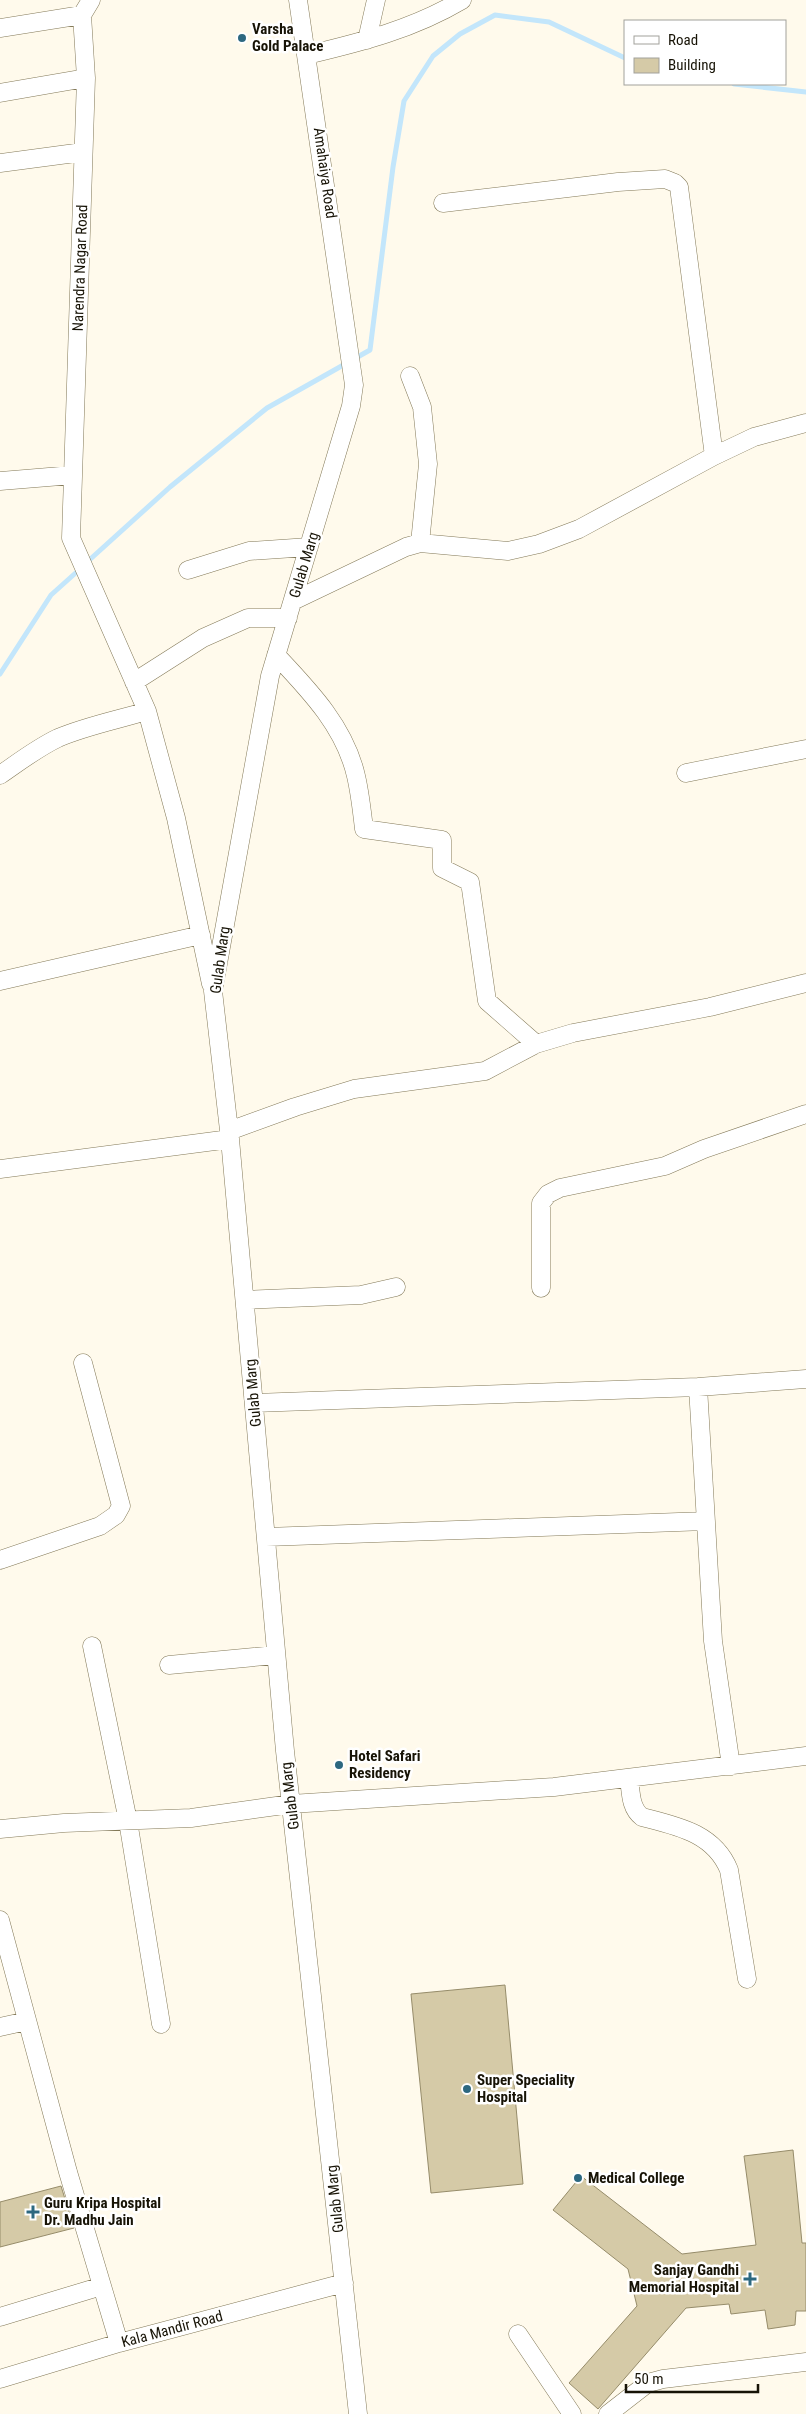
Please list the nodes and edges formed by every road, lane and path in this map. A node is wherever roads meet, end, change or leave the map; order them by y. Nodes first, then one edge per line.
1 (91, 0) edge
2 (298, 0) edge
3 (376, 0) edge
4 (462, 0) edge
5 (82, 15) junction
6 (0, 28) edge
7 (367, 40) junction
8 (307, 54) junction
9 (86, 78) junction
10 (0, 93) edge
11 (84, 152) junction
12 (0, 163) edge
13 (444, 203) dead end
14 (410, 376) dead end
15 (354, 385) joint
16 (806, 422) edge
17 (714, 456) junction
18 (73, 475) junction
19 (0, 481) edge
20 (420, 543) junction
21 (309, 547) junction
22 (188, 570) dead end
23 (293, 601) junction
24 (288, 618) junction
25 (276, 655) junction
26 (134, 682) junction
27 (147, 711) junction
28 (806, 750) edge
29 (686, 773) dead end
30 (0, 776) edge
31 (201, 935) junction
32 (0, 981) edge
33 (806, 983) edge
34 (213, 991) junction
35 (536, 1044) junction
36 (806, 1114) edge
37 (230, 1135) junction
38 (0, 1170) edge
39 (396, 1287) dead end
40 (541, 1288) dead end
41 (245, 1300) junction
42 (83, 1363) dead end
43 (806, 1379) edge
44 (698, 1387) junction
45 (254, 1403) junction
46 (706, 1521) junction
47 (266, 1537) junction
48 (0, 1560) edge
49 (92, 1646) dead end
50 (276, 1656) junction
51 (169, 1665) dead end
52 (806, 1756) edge
53 (732, 1766) junction
54 (629, 1778) junction
55 (291, 1804) junction
56 (128, 1821) junction
57 (0, 1830) edge
58 (0, 1920) edge
59 (747, 1979) dead end
60 (27, 2021) junction
61 (161, 2024) dead end
62 (0, 2027) edge
63 (344, 2282) junction
64 (102, 2286) junction
65 (0, 2317) edge
66 (518, 2334) dead end
67 (120, 2344) junction
68 (806, 2362) edge
69 (0, 2379) edge
70 (358, 2414) edge
71 (572, 2414) edge
72 (608, 2414) edge

1 - 5 street
2 - 8 street, Amahaiya Road
3 - 7 street
4 - 7 street
5 - 6 street
5 - 9 street, Narendra Nagar Road
7 - 8 street
8 - 15 street, Amahaiya Road
9 - 10 street
9 - 11 street, Narendra Nagar Road
11 - 12 street
11 - 18 street, Narendra Nagar Road
13 - 17 street
14 - 20 street
15 - 21 street, Gulab Marg
16 - 17 street
17 - 20 street
18 - 19 street
18 - 26 street, Narendra Nagar Road
20 - 23 street
21 - 22 street
21 - 23 street, Gulab Marg
23 - 24 street, Gulab Marg
24 - 25 street, Gulab Marg
24 - 26 street
25 - 34 street, Gulab Marg
25 - 35 street
26 - 27 street
27 - 30 street
27 - 31 street
28 - 29 street
31 - 32 street
31 - 34 street
33 - 35 street
34 - 37 street, Gulab Marg
35 - 37 street
36 - 40 street
37 - 38 street
37 - 41 street, Gulab Marg
39 - 41 street
41 - 45 street, Gulab Marg
42 - 48 street
43 - 44 street
44 - 45 street
44 - 46 street
45 - 47 street, Gulab Marg
46 - 47 street
46 - 53 street
47 - 50 street, Gulab Marg
49 - 56 street
50 - 51 street
50 - 55 street, Gulab Marg
52 - 53 street
53 - 54 street
54 - 55 street
54 - 59 street
55 - 56 street
55 - 63 street, Gulab Marg
56 - 57 street
56 - 61 street
58 - 60 street
60 - 62 street
60 - 64 street
63 - 67 street, Kala Mandir Road
63 - 70 street, Gulab Marg
64 - 65 street
64 - 67 street
66 - 71 street
67 - 69 street, Kala Mandir Road
68 - 72 street

